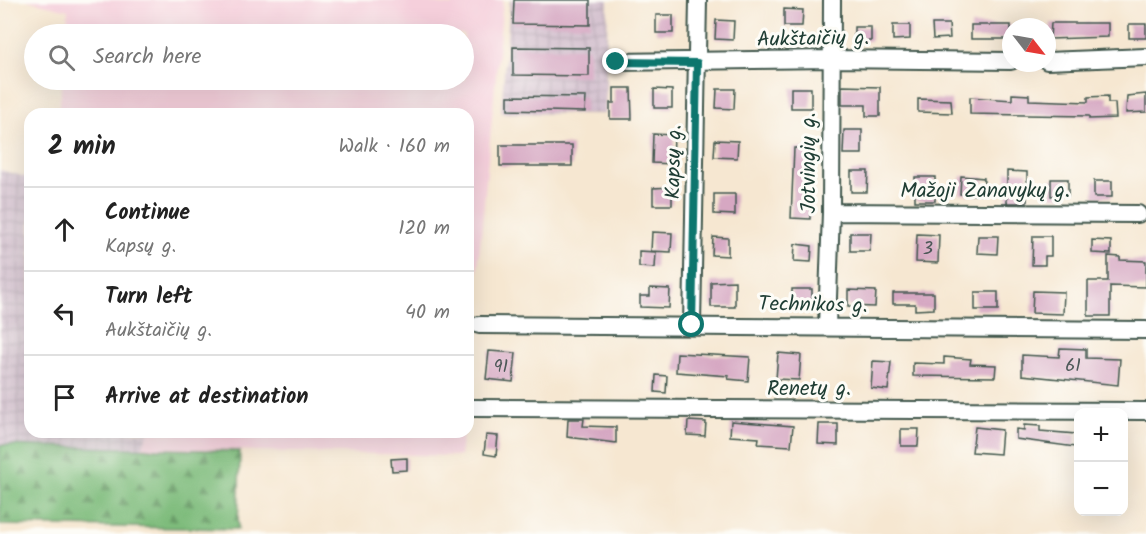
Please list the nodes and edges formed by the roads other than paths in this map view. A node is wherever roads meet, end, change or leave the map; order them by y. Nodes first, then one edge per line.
1 (698, 0) edge
2 (832, 0) edge
3 (1146, 57) edge
4 (831, 59) junction
5 (1002, 61) edge
6 (1056, 61) edge
7 (616, 62) dead end
8 (697, 63) junction
9 (831, 212) junction
10 (1138, 214) dead end
11 (479, 325) dead end
12 (692, 325) junction
13 (827, 326) junction
14 (1146, 330) edge
15 (474, 408) edge
16 (1146, 411) edge

1 - 8 street, Kapsų g.
2 - 4 street, Jotvingių g.
3 - 6 street
4 - 5 street, Aukštaičių g.
4 - 8 street, Aukštaičių g.
4 - 9 street, Jotvingių g.
7 - 8 street, Aukštaičių g.
8 - 12 street, Kapsų g.
9 - 10 street, Mažoji Zanavykų g.
9 - 13 street, Jotvingių g.
11 - 12 street, Technikos g.
12 - 13 street, Technikos g.
13 - 14 street, Technikos g.
15 - 16 street, Renetų g.

